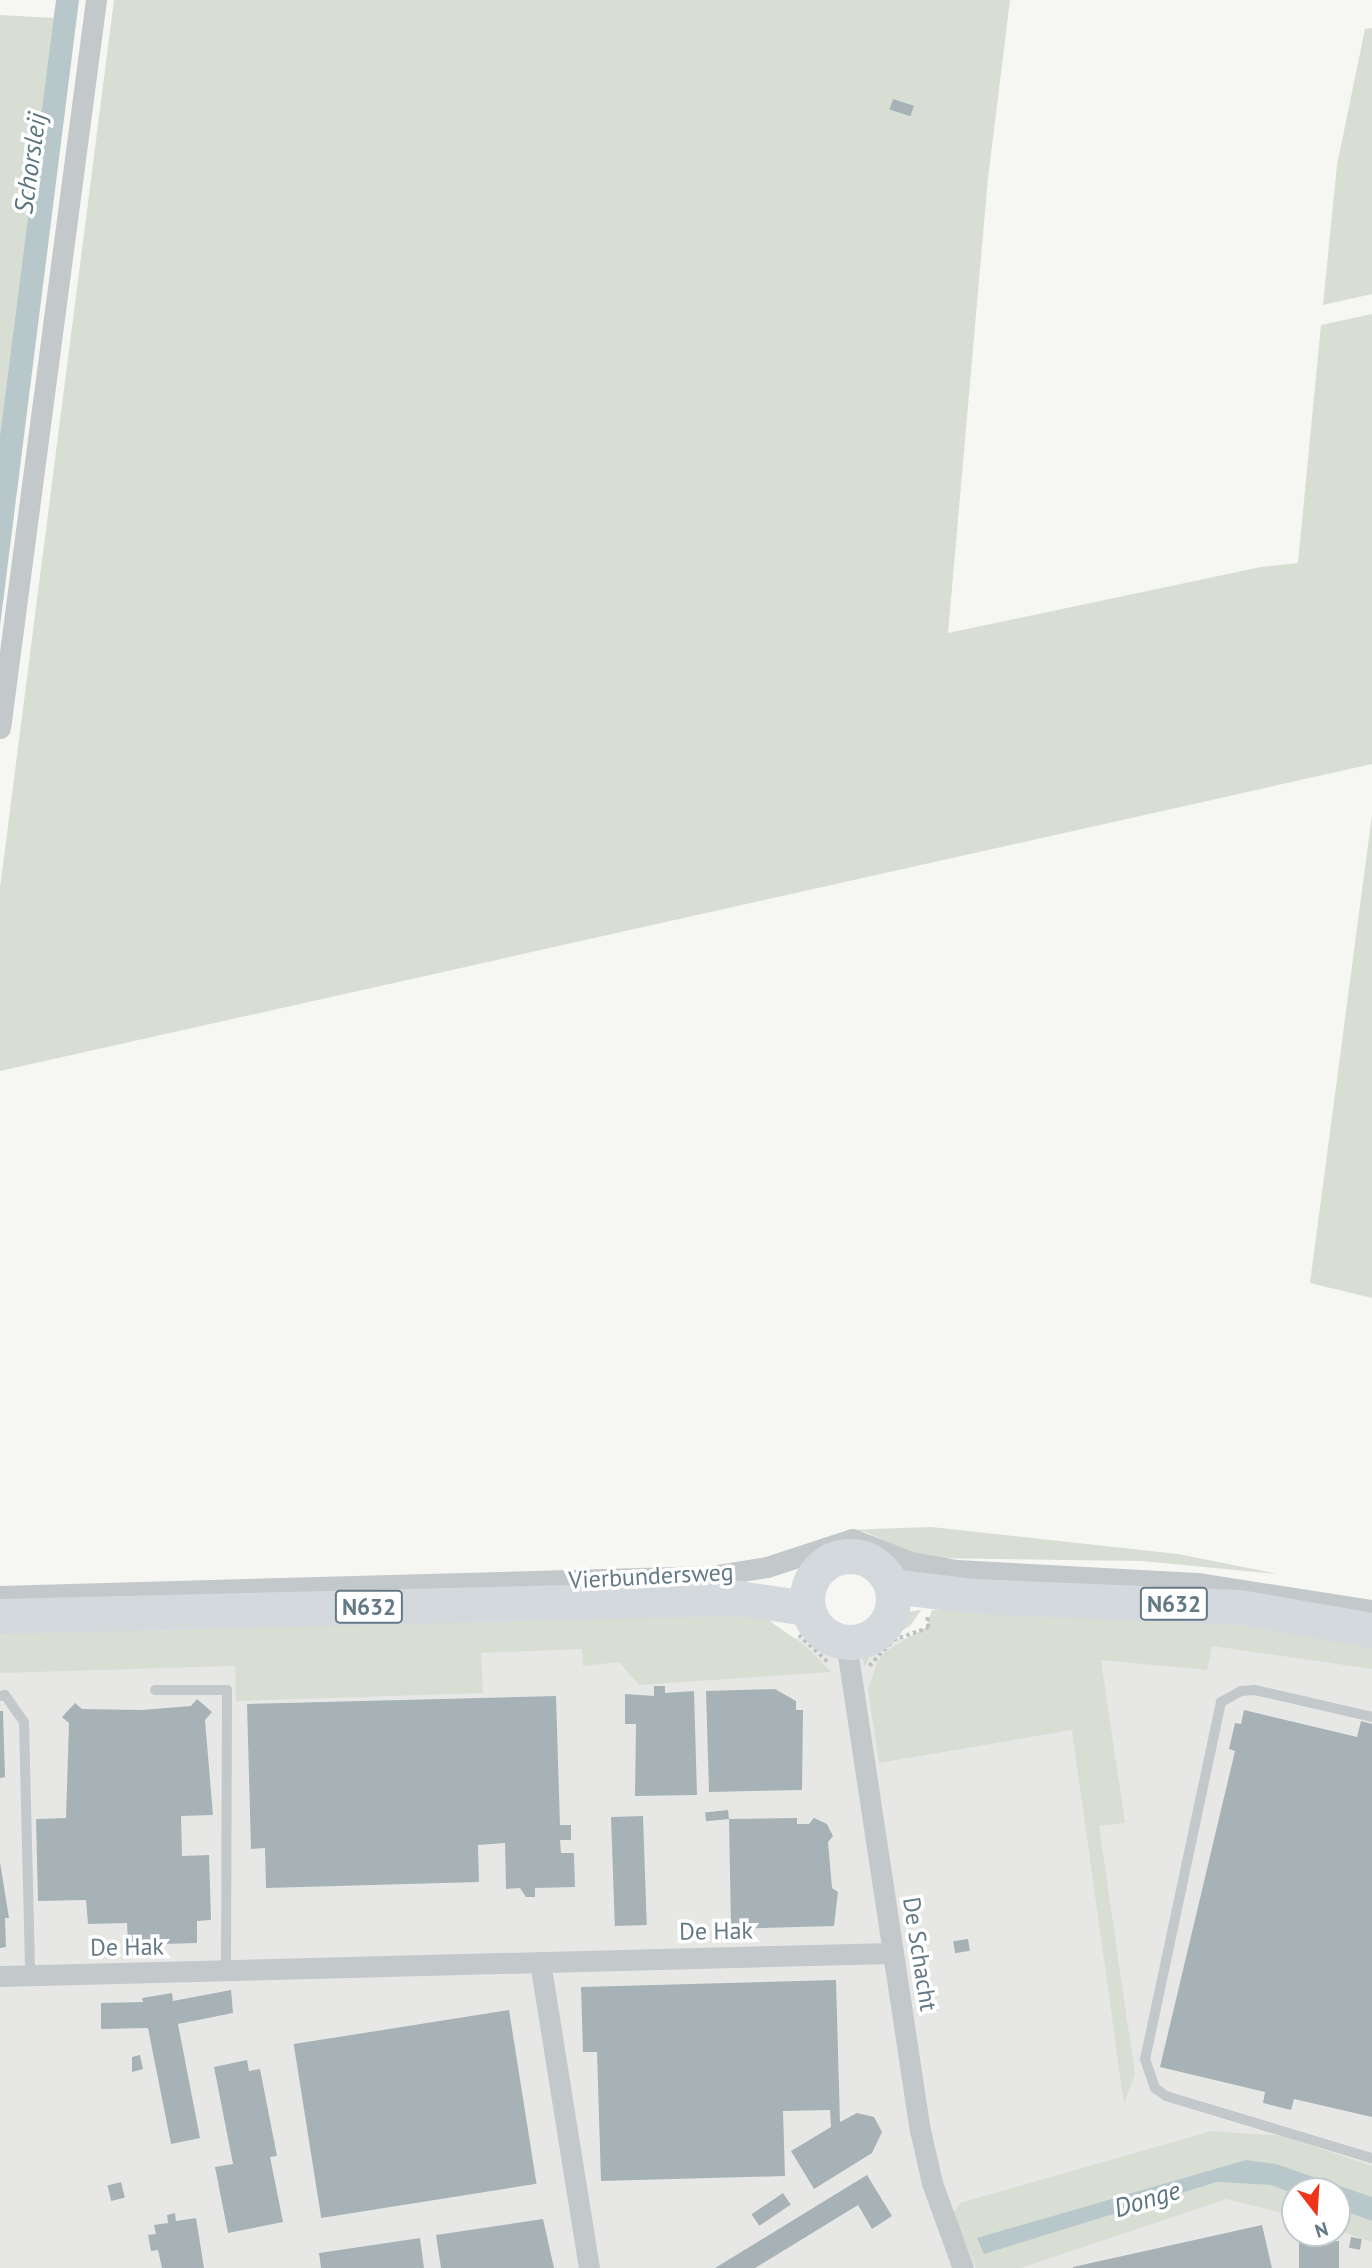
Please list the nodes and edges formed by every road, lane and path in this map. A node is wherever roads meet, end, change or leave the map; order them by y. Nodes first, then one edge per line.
1 (96, 0) edge
2 (0, 728) edge
3 (0, 1596) edge
4 (808, 1596) junction
5 (383, 1597) junction
6 (892, 1597) junction
7 (1372, 1609) edge
8 (0, 1616) edge
9 (1372, 1630) edge
10 (846, 1642) junction
11 (155, 1689) dead end
12 (0, 1696) edge
13 (1372, 1717) edge
14 (893, 1953) junction
15 (540, 1962) junction
16 (226, 1971) junction
17 (0, 1976) edge
18 (30, 1976) junction
19 (1372, 2158) edge
20 (589, 2268) edge
21 (963, 2268) edge

1 - 2 street
3 - 5 street, Vierbundersweg
4 - 5 main road, Vierbundersweg / N632
4 - 6 main road
4 - 10 main road
5 - 7 street, Vierbundersweg
5 - 8 main road, Vierbundersweg / N632
6 - 9 main road, N632
6 - 10 main road
10 - 14 street, De Schacht
11 - 16 lane
12 - 18 lane
13 - 19 lane
14 - 15 street, De Hak
14 - 21 street, De Schacht
15 - 16 street, De Hak
15 - 20 street
16 - 18 street, De Hak
17 - 18 street, De Hak

